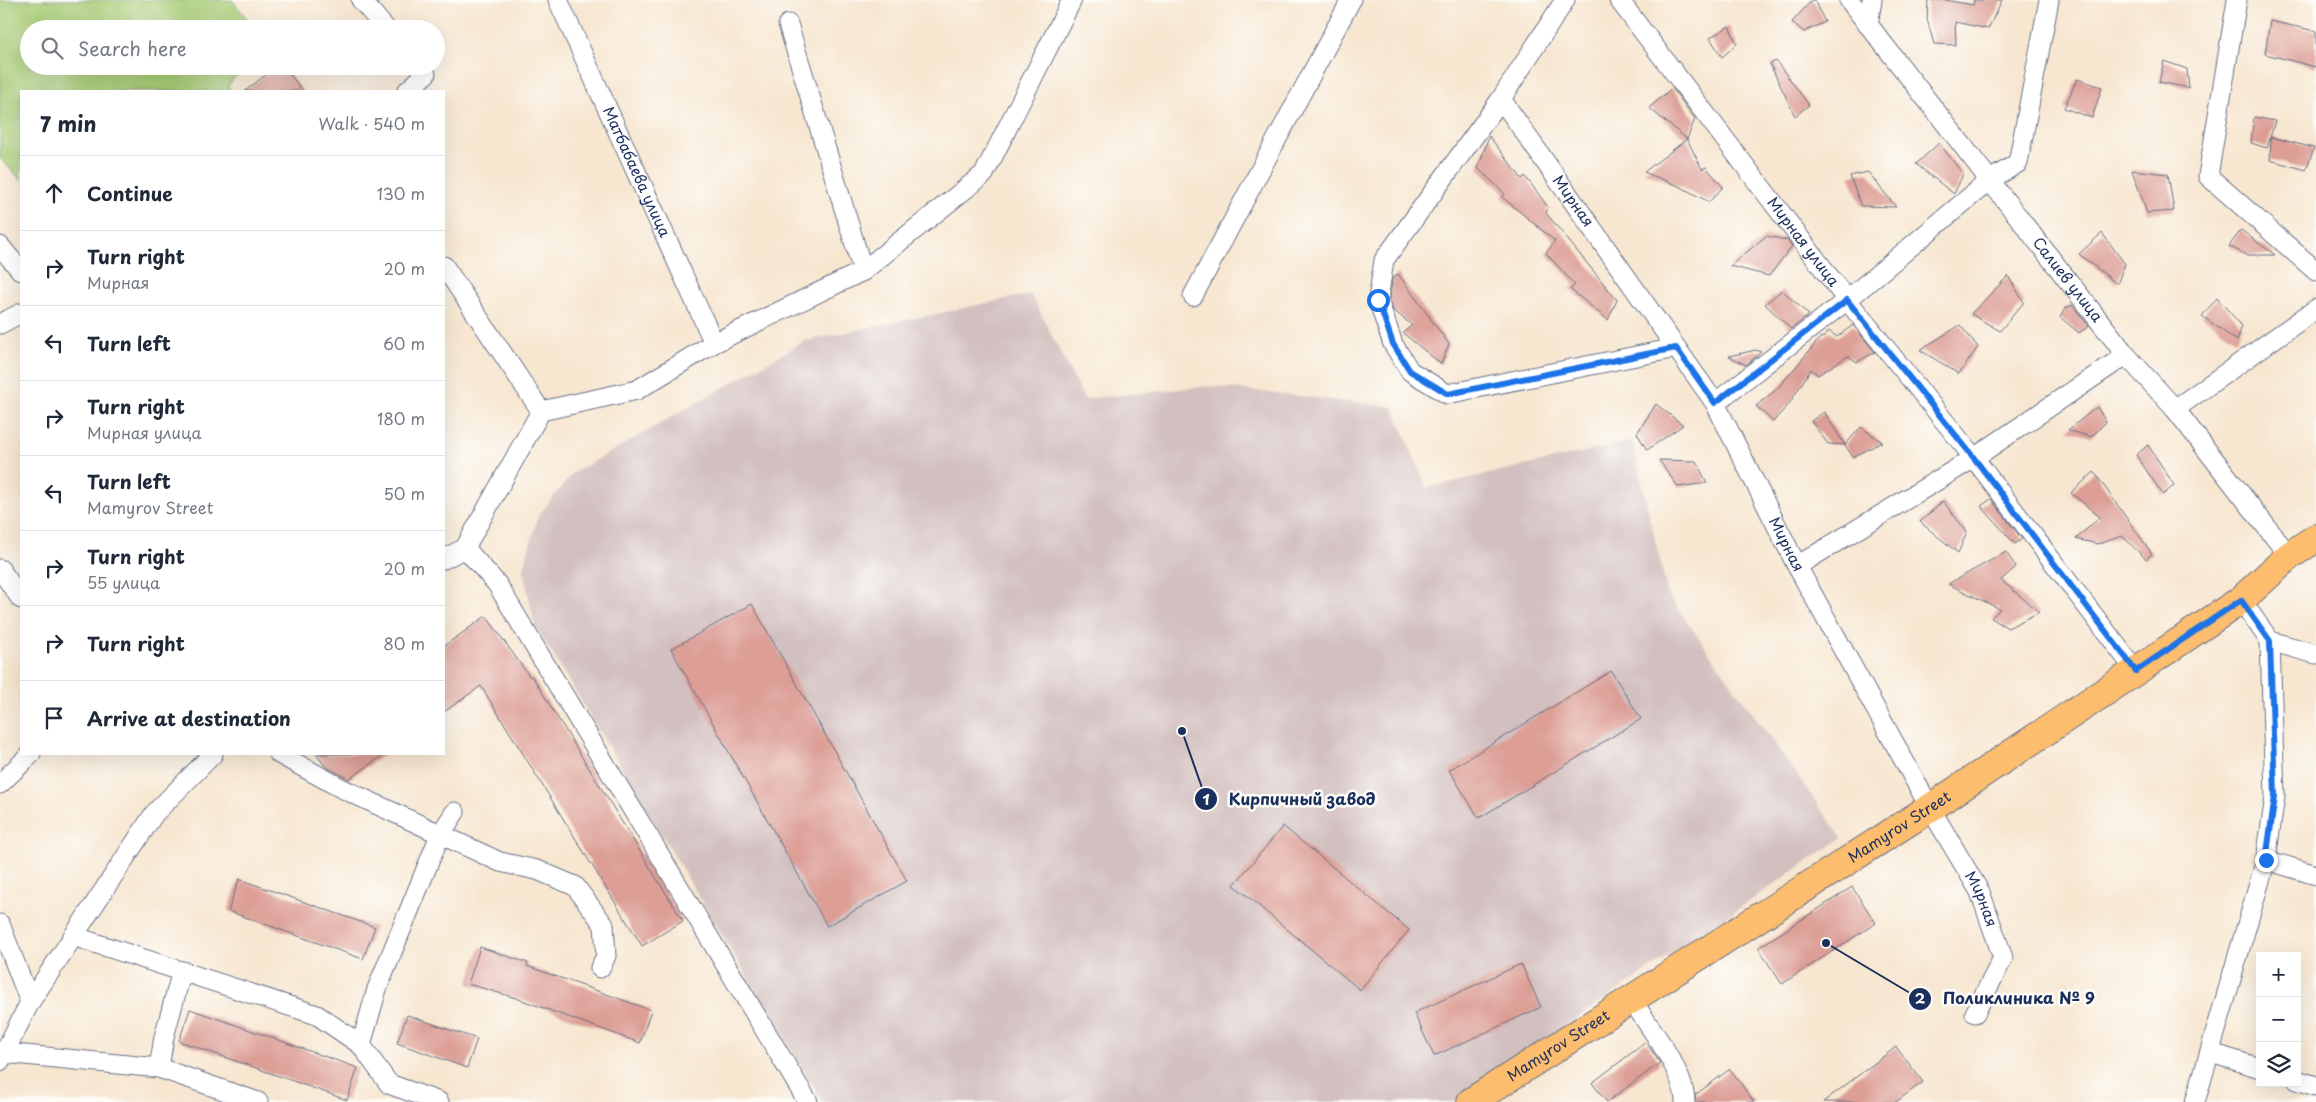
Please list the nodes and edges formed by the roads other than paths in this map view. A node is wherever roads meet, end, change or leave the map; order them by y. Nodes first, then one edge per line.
1 (361, 0) edge
2 (558, 0) edge
3 (1072, 0) edge
4 (1351, 0) edge
5 (1565, 0) edge
6 (1619, 0) edge
7 (1849, 0) edge
8 (1872, 0) edge
9 (2049, 0) edge
10 (2237, 0) edge
11 (378, 20) edge
12 (788, 24) dead end
13 (1868, 24) junction
14 (419, 75) edge
15 (408, 90) edge
16 (1501, 99) junction
17 (1990, 180) junction
18 (0, 246) edge
19 (445, 267) edge
20 (20, 270) edge
21 (2316, 270) edge
22 (863, 271) junction
23 (1193, 296) dead end
24 (1847, 300) junction
25 (2316, 309) edge
26 (20, 314) edge
27 (0, 324) edge
28 (714, 343) junction
29 (1676, 348) junction
30 (2126, 355) junction
31 (1715, 403) junction
32 (2175, 409) junction
33 (542, 411) junction
34 (1974, 458) junction
35 (2316, 538) edge
36 (465, 548) junction
37 (2289, 556) junction
38 (445, 558) edge
39 (1797, 566) junction
40 (0, 569) edge
41 (20, 598) edge
42 (2241, 600) junction
43 (2270, 641) junction
44 (2316, 654) edge
45 (2136, 671) junction
46 (30, 755) edge
47 (212, 755) edge
48 (282, 755) edge
49 (0, 784) edge
50 (1930, 808) junction
51 (455, 812) dead end
52 (440, 835) junction
53 (2266, 860) junction
54 (2316, 875) edge
55 (0, 924) edge
56 (73, 936) junction
57 (600, 968) dead end
58 (182, 972) junction
59 (1632, 1000) junction
60 (30, 1002) junction
61 (1974, 1013) dead end
62 (361, 1046) junction
63 (2211, 1053) junction
64 (2, 1057) edge
65 (2256, 1067) edge
66 (158, 1068) junction
67 (2301, 1081) edge
68 (2316, 1086) edge
69 (258, 1102) edge
70 (439, 1102) edge
71 (808, 1102) edge
72 (1471, 1102) edge
73 (1685, 1102) edge
74 (2195, 1102) edge

1 - 11 street
2 - 28 street, Матбабаева улица
3 - 22 street
4 - 23 street
5 - 16 street
6 - 24 street, Мирная улица
7 - 13 street, Салиев улица
8 - 13 street
9 - 17 street
10 - 21 street
12 - 22 street
13 - 17 street, Салиев улица
14 - 15 street
16 - 29 street, Мирная
16 - 29 street
17 - 24 street
17 - 30 street, Салиев улица
18 - 20 street
19 - 33 street
22 - 28 street
24 - 31 street
24 - 34 street, Мирная улица
25 - 32 street
26 - 27 street
28 - 33 street
29 - 31 street, Мирная
30 - 32 street, Салиев улица
30 - 34 street
31 - 39 street, Мирная
32 - 37 street, Салиев улица
33 - 36 street
34 - 39 street
34 - 45 street, Мирная улица
35 - 37 main road, Mamyrov Street
36 - 38 street
36 - 71 street
37 - 42 main road, Mamyrov Street
39 - 50 street, Мирная
40 - 41 street
42 - 43 street
42 - 45 main road, Mamyrov Street
43 - 44 street
43 - 53 street
45 - 50 main road, Mamyrov Street
46 - 49 street
47 - 56 street
48 - 52 street
50 - 59 main road, Mamyrov Street
50 - 61 street, Мирная
51 - 52 street
52 - 57 street
52 - 62 street
53 - 54 street
53 - 63 street
55 - 60 street
56 - 58 street
56 - 60 street
58 - 62 street
58 - 66 street
59 - 72 main road, Mamyrov Street
59 - 73 street
60 - 64 street
62 - 70 street
63 - 65 street
63 - 74 street
64 - 66 street
66 - 69 street
67 - 68 street

